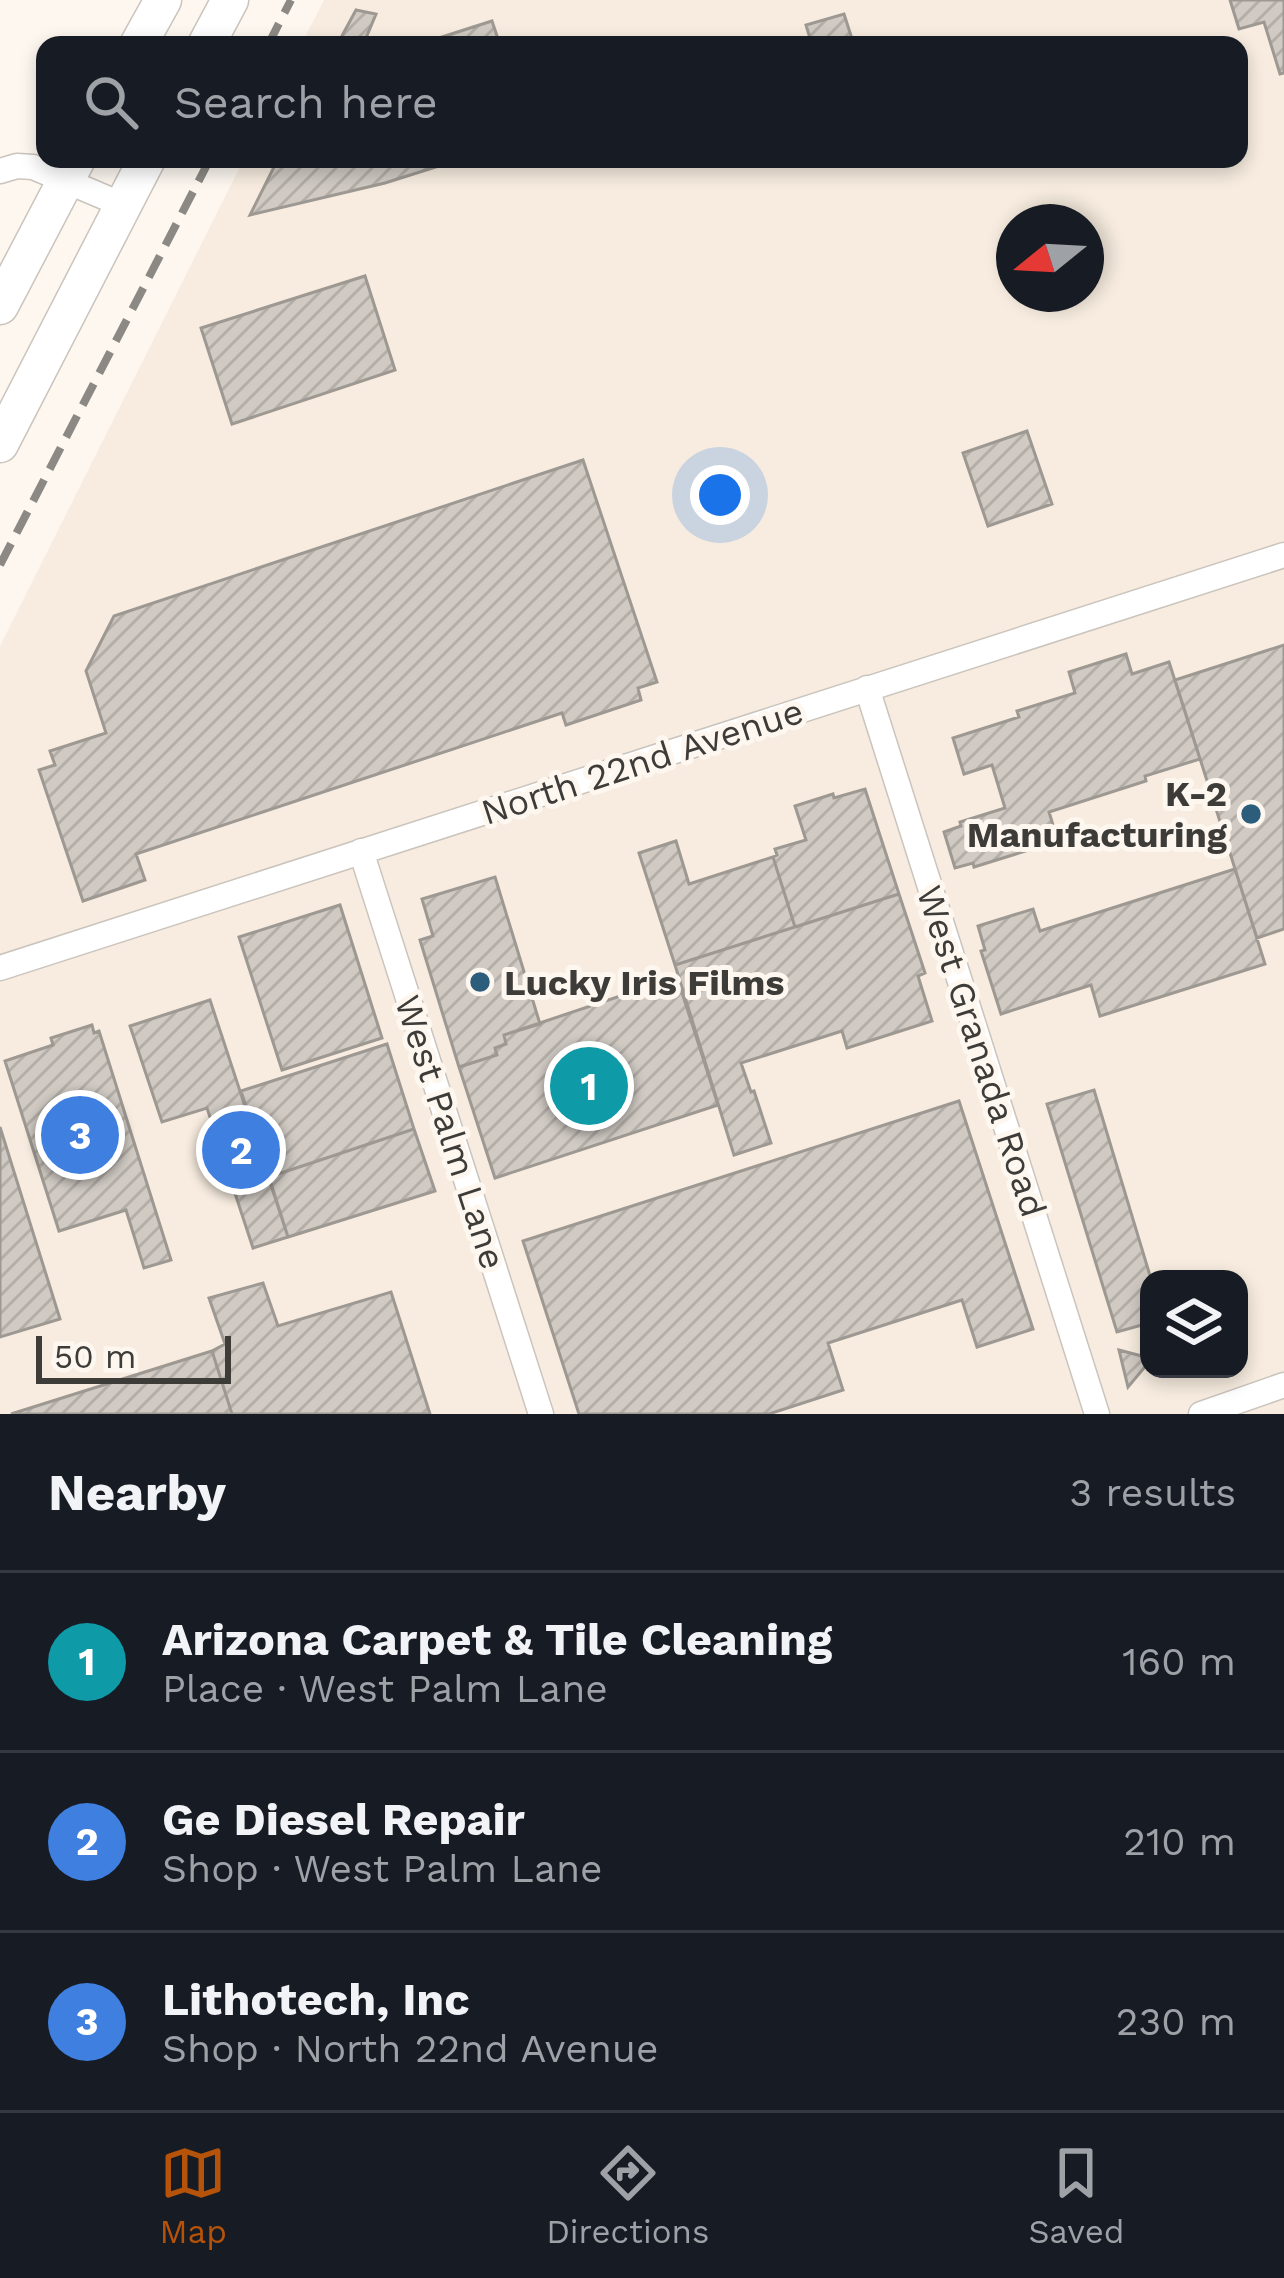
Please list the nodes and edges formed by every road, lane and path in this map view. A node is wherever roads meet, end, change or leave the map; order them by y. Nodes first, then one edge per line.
1 (163, 0) edge
2 (230, 0) edge
3 (143, 36) edge
4 (211, 36) edge
5 (36, 167) edge
6 (142, 168) edge
7 (71, 170) edge
8 (0, 171) edge
9 (123, 206) junction
10 (0, 306) edge
11 (0, 444) edge
12 (1284, 555) edge
13 (867, 688) junction
14 (361, 851) junction
15 (0, 968) edge
16 (1284, 1385) edge
17 (541, 1414) edge
18 (1097, 1414) edge
19 (1201, 1414) edge

1 - 3 main road
2 - 4 main road
5 - 8 street
6 - 9 main road
7 - 9 street
7 - 10 main road
9 - 11 main road
12 - 13 street, North 22nd Avenue
13 - 14 street, North 22nd Avenue
13 - 18 street, West Granada Road
14 - 15 street, North 22nd Avenue
14 - 17 street, West Palm Lane
16 - 19 street

